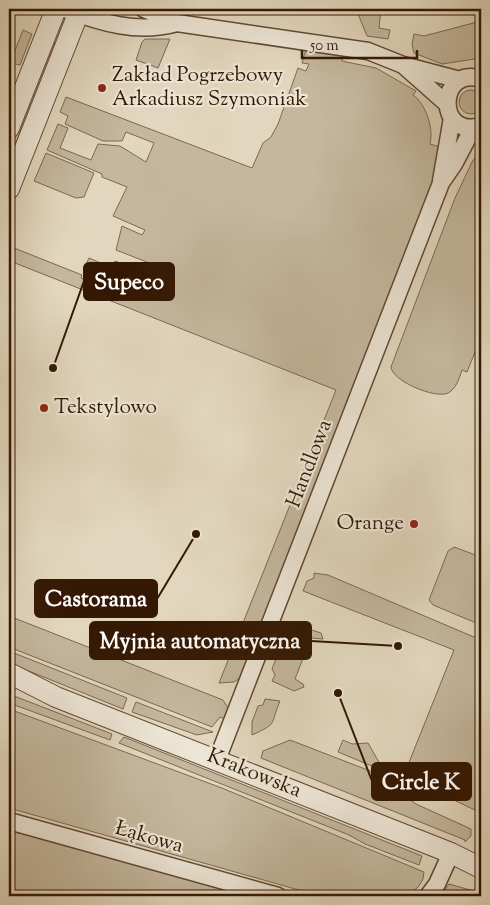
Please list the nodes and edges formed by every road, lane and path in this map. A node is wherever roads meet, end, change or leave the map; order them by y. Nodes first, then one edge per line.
1 (56, 9) edge
2 (144, 9) edge
3 (74, 10) edge
4 (177, 23) junction
5 (403, 64) junction
6 (474, 76) edge
7 (449, 111) junction
8 (477, 127) edge
9 (9, 128) edge
10 (441, 183) junction
11 (9, 189) edge
12 (9, 676) edge
13 (217, 760) junction
14 (9, 821) edge
15 (451, 853) junction
16 (481, 861) edge
17 (481, 868) edge
18 (278, 896) edge
19 (428, 896) edge

1 - 9 street
2 - 4 street
3 - 4 street
3 - 11 street
4 - 5 street
5 - 6 street
5 - 7 street
6 - 7 street, Handlowa
7 - 8 street
7 - 10 street, Handlowa
8 - 10 street, Handlowa
10 - 13 street, Handlowa
12 - 13 street, Krakowska
13 - 15 street, Krakowska
14 - 18 street, Łąkowa
15 - 16 street, Krakowska
15 - 17 street, Krakowska
15 - 19 street

